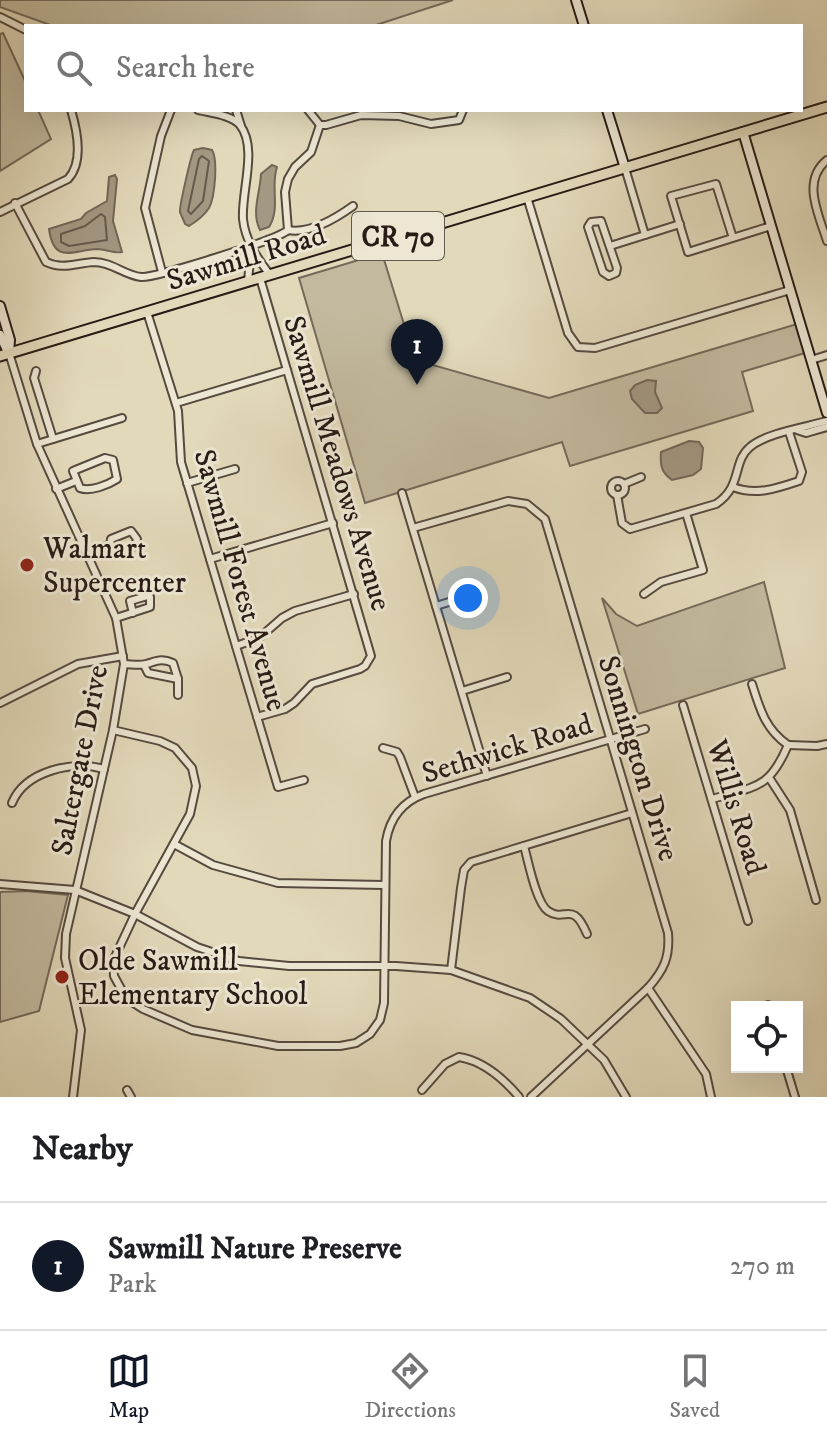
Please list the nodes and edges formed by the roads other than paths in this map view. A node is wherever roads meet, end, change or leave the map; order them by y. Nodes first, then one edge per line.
1 (576, 0) edge
2 (0, 17) edge
3 (583, 24) edge
4 (24, 29) edge
5 (827, 107) edge
6 (71, 112) edge
7 (170, 112) edge
8 (207, 112) edge
9 (237, 112) edge
10 (310, 112) edge
11 (462, 112) edge
12 (608, 112) edge
13 (387, 113) edge
14 (320, 125) junction
15 (241, 126) junction
16 (743, 132) junction
17 (827, 160) edge
18 (625, 168) junction
19 (527, 197) junction
20 (15, 203) junction
21 (353, 206) dead end
22 (0, 212) edge
23 (680, 224) junction
24 (771, 226) junction
25 (288, 230) junction
26 (645, 235) junction
27 (733, 238) junction
28 (827, 241) edge
29 (610, 246) junction
30 (251, 247) junction
31 (162, 272) junction
32 (265, 277) junction
33 (248, 282) junction
34 (790, 290) junction
35 (0, 306) edge
36 (147, 312) junction
37 (0, 335) edge
38 (5, 355) edge
39 (827, 355) edge
40 (811, 360) junction
41 (287, 370) junction
42 (36, 371) dead end
43 (176, 403) junction
44 (827, 413) edge
45 (122, 418) dead end
46 (827, 421) edge
47 (827, 427) edge
48 (793, 431) junction
49 (53, 439) junction
50 (37, 444) junction
51 (235, 469) dead end
52 (641, 477) dead end
53 (76, 481) junction
54 (187, 483) junction
55 (733, 487) junction
56 (56, 489) junction
57 (402, 493) dead end
58 (686, 513) junction
59 (333, 523) junction
60 (413, 528) junction
61 (110, 545) dead end
62 (86, 552) junction
63 (210, 559) junction
64 (481, 592) dead end
65 (354, 594) junction
66 (644, 594) dead end
67 (436, 606) junction
68 (133, 613) dead end
69 (116, 618) junction
70 (236, 646) junction
71 (124, 660) junction
72 (144, 665) junction
73 (507, 677) dead end
74 (178, 679) junction
75 (752, 684) dead end
76 (462, 691) junction
77 (178, 695) dead end
78 (0, 703) edge
79 (683, 705) dead end
80 (257, 717) junction
81 (645, 729) dead end
82 (113, 730) junction
83 (611, 740) junction
84 (827, 744) edge
85 (788, 745) junction
86 (383, 748) dead end
87 (104, 769) junction
88 (487, 776) junction
89 (770, 779) junction
90 (304, 780) dead end
91 (415, 797) junction
92 (712, 799) junction
93 (12, 803) dead end
94 (632, 813) junction
95 (174, 844) junction
96 (524, 846) junction
97 (0, 884) edge
98 (384, 885) junction
99 (75, 890) junction
100 (816, 900) dead end
101 (135, 914) junction
102 (748, 921) dead end
103 (587, 934) dead end
104 (384, 967) junction
105 (451, 970) junction
106 (648, 988) junction
107 (589, 1043) junction
108 (788, 1073) edge
109 (127, 1090) dead end
110 (422, 1090) dead end
111 (73, 1097) edge
112 (131, 1097) edge
113 (519, 1097) edge
114 (531, 1097) edge
115 (626, 1097) edge
116 (711, 1097) edge
117 (795, 1097) edge

1 - 3 street
2 - 4 street
5 - 16 main road, Sawmill Road / CR 70
6 - 20 street
7 - 31 street
8 - 15 street
9 - 15 street
10 - 14 street
11 - 13 street
12 - 18 street
13 - 14 street
14 - 25 street
15 - 30 street
16 - 18 main road, Sawmill Road / CR 70
16 - 24 street
17 - 28 street
18 - 19 main road, Sawmill Road / CR 70
18 - 26 street
19 - 32 main road, Sawmill Road / CR 70
19 - 34 street
20 - 22 street
20 - 31 street
21 - 25 street
23 - 26 street
23 - 27 street
23 - 27 street
24 - 27 street
24 - 34 street
25 - 30 street
26 - 29 street
29 - 29 street
30 - 31 street
30 - 32 street, Sawmill Meadows Avenue
30 - 33 street
32 - 33 main road, Sawmill Road / CR 70
32 - 41 street, Sawmill Meadows Avenue
33 - 36 main road, Sawmill Road / CR 70
34 - 40 street
35 - 38 street
36 - 38 main road, Sawmill Road / CR 70
36 - 43 street, Sawmill Forest Avenue
37 - 38 street
38 - 50 street, Saltergate Drive
39 - 40 street
40 - 44 street
41 - 43 street
41 - 59 street, Sawmill Meadows Avenue
42 - 49 street
43 - 54 street, Sawmill Forest Avenue
45 - 49 street
46 - 48 street
47 - 48 street
48 - 55 street
48 - 55 street
49 - 50 street
50 - 56 street, Saltergate Drive
51 - 54 street
52 - 58 street
53 - 53 street
53 - 56 street
54 - 63 street, Sawmill Forest Avenue
55 - 58 street
56 - 62 street, Saltergate Drive
57 - 60 street
58 - 66 street
59 - 63 street
59 - 65 street, Sawmill Meadows Avenue
60 - 67 street
60 - 83 street, Sonnington Drive
61 - 62 street
62 - 69 street, Saltergate Drive
63 - 70 street, Sawmill Forest Avenue
64 - 67 street
65 - 70 street
65 - 80 street, Sawmill Meadows Avenue
67 - 76 street
68 - 69 street
69 - 71 street, Saltergate Drive
70 - 80 street, Sawmill Forest Avenue
71 - 72 street
71 - 78 street
71 - 82 street, Saltergate Drive
72 - 74 street
72 - 74 street
73 - 76 street
74 - 77 street
75 - 85 street
76 - 88 street
79 - 92 street, Willis Road
80 - 90 street, Sawmill Forest Avenue
81 - 83 street, Sethwick Road
82 - 87 street, Saltergate Drive
82 - 95 street, Sethwick Road
83 - 88 street, Sethwick Road
83 - 94 street, Sonnington Drive
84 - 85 street
85 - 89 street
86 - 91 street
87 - 93 street
87 - 99 street, Saltergate Drive
88 - 91 street, Sethwick Road
89 - 92 street
89 - 100 street
91 - 98 street, Sethwick Road
92 - 102 street, Willis Road
94 - 96 street
94 - 106 street, Sonnington Drive
95 - 98 street
95 - 101 street, Sethwick Road
96 - 103 street
96 - 105 street
97 - 99 street
98 - 104 street, Sethwick Road
99 - 101 street
99 - 111 street, Saltergate Drive
101 - 104 street
101 - 104 street, Sethwick Road
104 - 105 street
105 - 107 street
106 - 107 street, Sonnington Drive
106 - 116 street
107 - 114 street, Sonnington Drive
107 - 115 street
108 - 117 street
109 - 112 street
110 - 113 street

